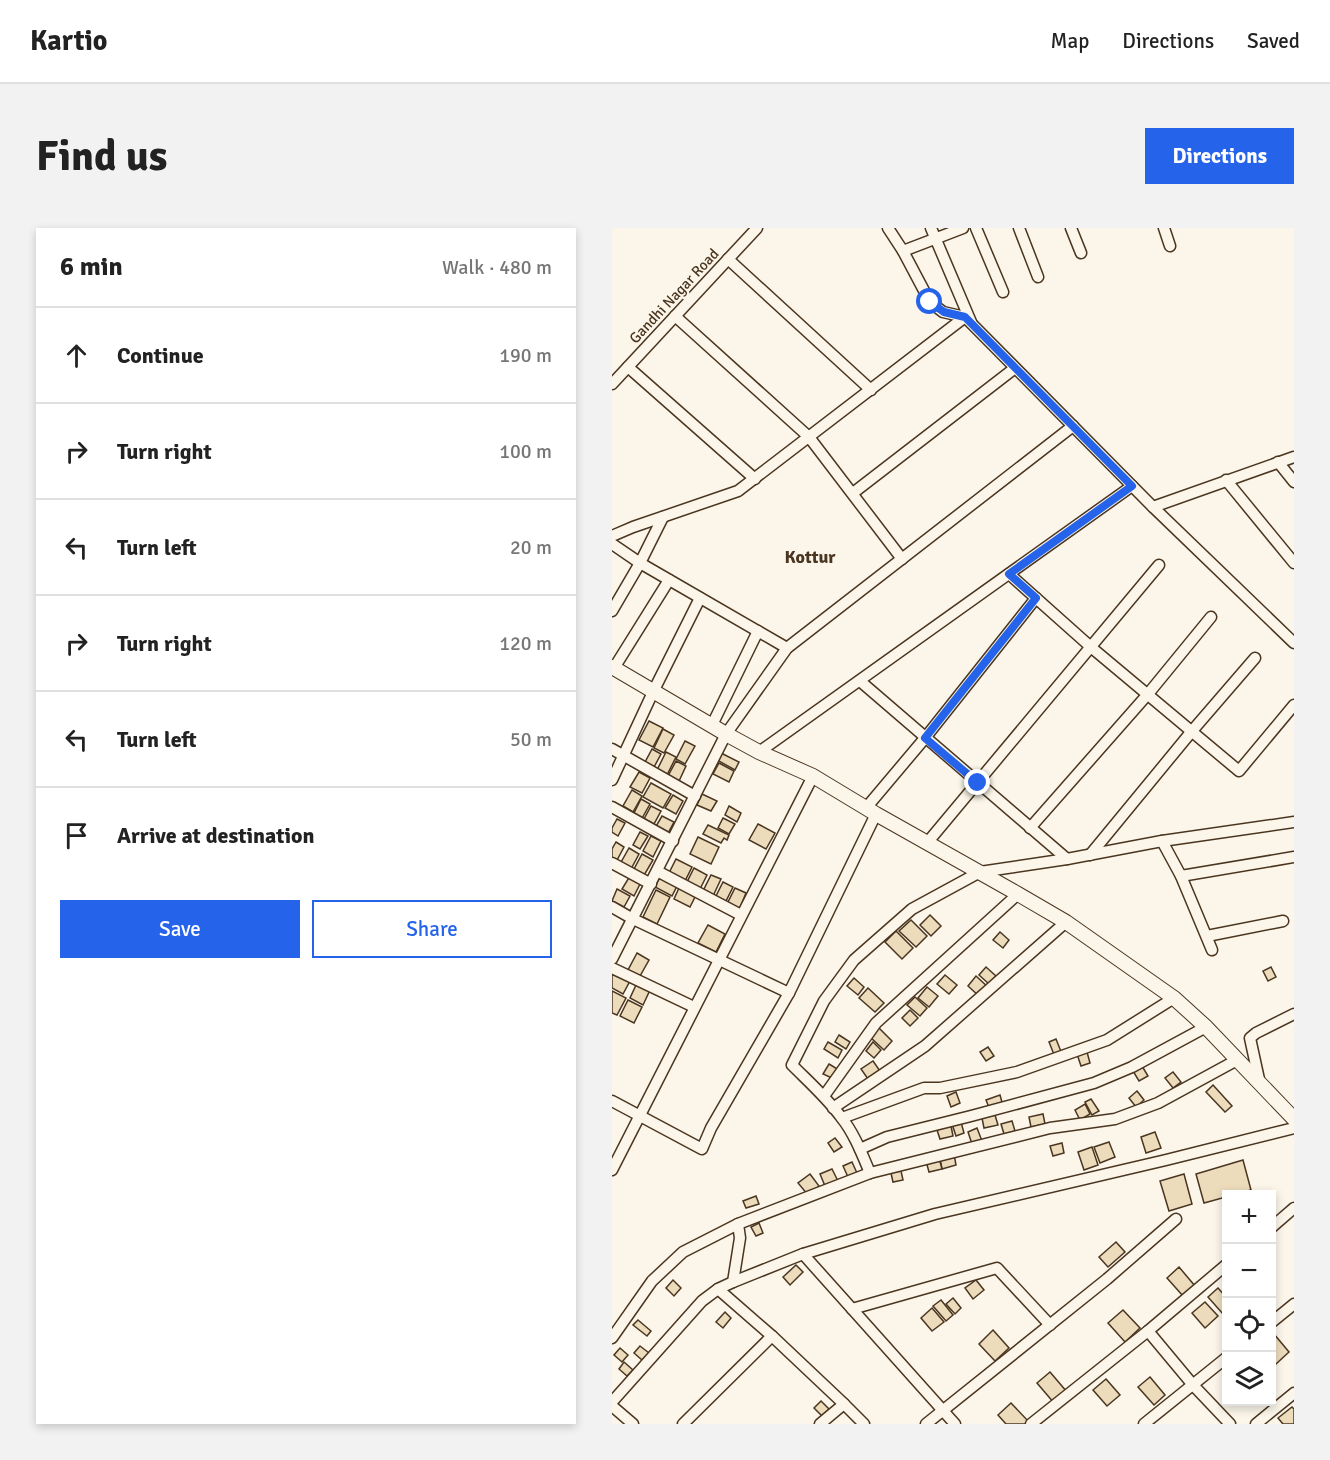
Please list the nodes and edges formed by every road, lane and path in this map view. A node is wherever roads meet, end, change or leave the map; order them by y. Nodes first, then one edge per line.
1 (757, 228) edge
2 (888, 228) edge
3 (963, 228) edge
4 (976, 228) edge
5 (1019, 228) edge
6 (1071, 228) edge
7 (1164, 228) edge
8 (933, 233) edge
9 (1170, 246) dead end
10 (903, 251) junction
11 (1081, 253) dead end
12 (728, 259) junction
13 (1038, 277) dead end
14 (1003, 292) dead end
15 (675, 316) junction
16 (969, 321) junction
17 (628, 367) junction
18 (1015, 368) junction
19 (612, 384) edge
20 (871, 390) junction
21 (1072, 426) junction
22 (809, 436) junction
23 (1294, 457) edge
24 (1278, 462) junction
25 (754, 479) junction
26 (1226, 480) junction
27 (1294, 482) edge
28 (1132, 486) junction
29 (853, 493) junction
30 (1153, 507) junction
31 (663, 517) junction
32 (612, 536) edge
33 (612, 544) edge
34 (902, 559) junction
35 (640, 563) junction
36 (1294, 563) edge
37 (1160, 565) dead end
38 (1009, 574) junction
39 (669, 580) junction
40 (700, 598) junction
41 (1036, 598) junction
42 (612, 611) edge
43 (1211, 617) dead end
44 (758, 631) junction
45 (1294, 643) edge
46 (788, 648) junction
47 (1092, 648) junction
48 (1254, 658) dead end
49 (613, 668) edge
50 (860, 681) junction
51 (653, 692) junction
52 (1148, 694) junction
53 (1294, 705) edge
54 (712, 725) junction
55 (1192, 731) junction
56 (726, 734) junction
57 (925, 738) junction
58 (612, 749) edge
59 (759, 752) junction
60 (624, 755) junction
61 (813, 776) junction
62 (612, 780) edge
63 (978, 783) junction
64 (695, 796) junction
65 (612, 807) edge
66 (871, 811) junction
67 (1294, 822) edge
68 (1030, 828) junction
69 (673, 841) junction
70 (1162, 841) junction
71 (927, 843) junction
72 (1089, 855) junction
73 (1294, 857) edge
74 (1067, 859) junction
75 (612, 863) edge
76 (657, 871) junction
77 (980, 872) junction
78 (1181, 876) junction
79 (651, 884) junction
80 (1018, 894) junction
81 (612, 907) edge
82 (741, 915) junction
83 (633, 919) junction
84 (1283, 921) dead end
85 (1066, 922) junction
86 (1207, 936) junction
87 (615, 946) edge
88 (1212, 950) dead end
89 (612, 959) edge
90 (718, 960) junction
91 (612, 968) edge
92 (789, 993) junction
93 (1174, 998) junction
94 (694, 1007) junction
95 (1294, 1014) edge
96 (1206, 1027) junction
97 (1237, 1060) junction
98 (1260, 1084) junction
99 (824, 1096) junction
100 (612, 1101) edge
101 (833, 1108) junction
102 (639, 1115) junction
103 (842, 1118) junction
104 (1294, 1119) edge
105 (1294, 1128) edge
106 (860, 1149) junction
107 (612, 1170) edge
108 (870, 1173) junction
109 (1294, 1208) edge
110 (1176, 1219) dead end
111 (738, 1224) junction
112 (1276, 1224) edge
113 (803, 1254) junction
114 (1222, 1269) edge
115 (733, 1282) junction
116 (718, 1289) junction
117 (1294, 1304) edge
118 (852, 1309) junction
119 (1276, 1319) edge
120 (1050, 1325) junction
121 (1148, 1331) junction
122 (772, 1336) junction
123 (612, 1338) edge
124 (1222, 1362) edge
125 (1192, 1385) junction
126 (1294, 1393) edge
127 (612, 1404) edge
128 (844, 1404) junction
129 (943, 1411) junction
130 (633, 1424) edge
131 (683, 1424) edge
132 (820, 1424) edge
133 (864, 1424) edge
134 (926, 1424) edge
135 (955, 1424) edge
136 (1031, 1424) edge
137 (1144, 1424) edge
138 (1230, 1424) edge
139 (1256, 1424) edge

1 - 12 street, Gandhi Nagar Road
2 - 10 street
3 - 8 street
4 - 14 street
5 - 13 street
6 - 11 street
7 - 9 street
8 - 10 street
8 - 16 street
10 - 16 street
12 - 15 street, Gandhi Nagar Road
12 - 20 street
15 - 17 street, Gandhi Nagar Road
15 - 22 street
16 - 18 street
16 - 20 street
17 - 19 street, Gandhi Nagar Road
17 - 25 street
18 - 21 street
18 - 29 street
20 - 22 street
21 - 28 street
21 - 34 street
22 - 25 street
22 - 29 street
23 - 24 street
24 - 26 street
24 - 27 street
25 - 31 street
26 - 30 street
26 - 36 street
28 - 30 street
28 - 38 street
29 - 34 street
30 - 45 street
31 - 32 street
31 - 35 street
33 - 35 street
34 - 46 street
35 - 39 street
35 - 42 street
37 - 47 street
38 - 41 street
38 - 50 street
39 - 40 street
39 - 49 street
40 - 44 street
40 - 51 street
41 - 47 street
41 - 57 street
43 - 52 street
44 - 46 street
44 - 54 street
46 - 56 street
47 - 52 street
47 - 63 street
48 - 55 street
49 - 51 main road
50 - 57 street
50 - 59 street
51 - 54 main road
51 - 60 street
52 - 55 street
52 - 68 street
53 - 55 street
54 - 56 main road
55 - 72 street
56 - 59 main road
56 - 64 street
57 - 63 street
57 - 66 street
58 - 60 street
59 - 61 main road
60 - 62 street
60 - 64 street
61 - 66 main road
61 - 82 street
63 - 68 street
63 - 71 street
64 - 69 street
65 - 69 street
66 - 71 main road
66 - 92 street
67 - 70 street
68 - 74 street
69 - 76 street
70 - 72 street
70 - 78 street
71 - 77 main road
72 - 74 street
73 - 78 street
74 - 77 street
75 - 79 street
76 - 79 street
76 - 82 street
77 - 80 main road
77 - 99 street
78 - 86 street
79 - 83 street
80 - 85 main road
80 - 99 street
81 - 83 street
82 - 90 street
83 - 87 street
83 - 90 street
84 - 86 street
85 - 93 main road
85 - 101 street
86 - 88 street
87 - 89 street
90 - 92 street
90 - 94 street
91 - 94 street
92 - 102 street
93 - 96 main road
93 - 103 street
94 - 102 street
95 - 98 street
96 - 97 main road
96 - 106 street
97 - 98 main road
97 - 108 street
98 - 104 main road
99 - 101 street
100 - 102 street
101 - 103 street
102 - 107 street
103 - 106 street
105 - 113 street
106 - 108 street
108 - 111 street
109 - 112 street
110 - 120 street
111 - 115 street
111 - 123 street
113 - 115 street
113 - 118 street
114 - 121 street
115 - 116 street
116 - 122 street
116 - 127 street
117 - 119 street
118 - 120 street
118 - 129 street
120 - 129 street
121 - 125 street
121 - 136 street
122 - 128 street
122 - 131 street
124 - 125 street
125 - 137 street
125 - 138 street
126 - 139 street
127 - 130 street
128 - 132 street
128 - 133 street
129 - 134 street
129 - 135 street

